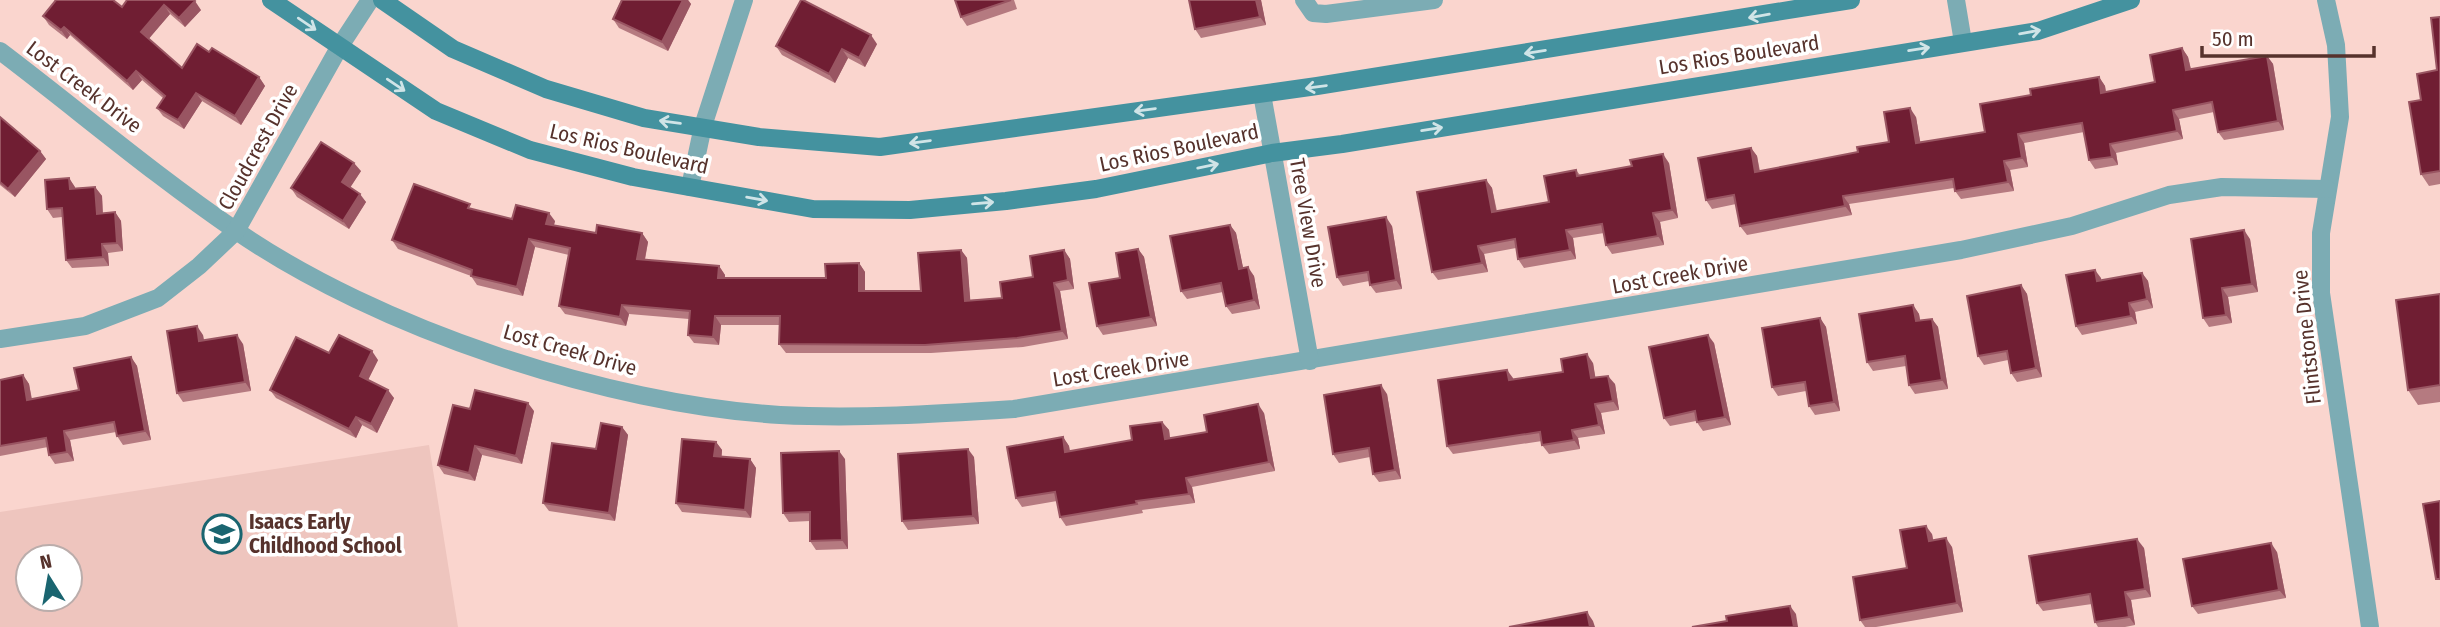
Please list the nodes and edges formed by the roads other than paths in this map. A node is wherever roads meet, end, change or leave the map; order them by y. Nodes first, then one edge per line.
1 (271, 0) edge
2 (370, 0) edge
3 (382, 0) edge
4 (744, 0) edge
5 (1434, 0) edge
6 (1851, 0) edge
7 (1956, 0) edge
8 (2131, 0) edge
9 (2326, 0) edge
10 (1308, 6) edge
11 (1963, 42) junction
12 (340, 46) junction
13 (0, 51) edge
14 (1262, 94) junction
15 (703, 126) junction
16 (1272, 153) junction
17 (690, 187) junction
18 (2328, 189) junction
19 (236, 231) junction
20 (0, 339) edge
21 (1310, 361) junction
22 (2370, 627) edge

1 -> 12 main road, Los Rios Boulevard
2 - 12 street, Cloudcrest Drive
15 -> 3 main road, Los Rios Boulevard
4 - 15 street
5 - 10 street
6 -> 14 main road, Los Rios Boulevard
7 - 11 street
11 -> 8 main road, Los Rios Boulevard
9 - 18 street, Flintstone Drive
16 -> 11 main road, Los Rios Boulevard
12 -> 17 main road, Los Rios Boulevard
12 - 19 street, Cloudcrest Drive
13 - 19 street, Lost Creek Drive
14 -> 15 main road, Los Rios Boulevard
14 - 16 street, Tree View Drive
15 - 17 street
17 -> 16 main road, Los Rios Boulevard
16 - 21 street, Tree View Drive
18 - 21 street, Lost Creek Drive
18 - 22 street, Flintstone Drive
19 - 20 street, Cloudcrest Drive
19 - 21 street, Lost Creek Drive

